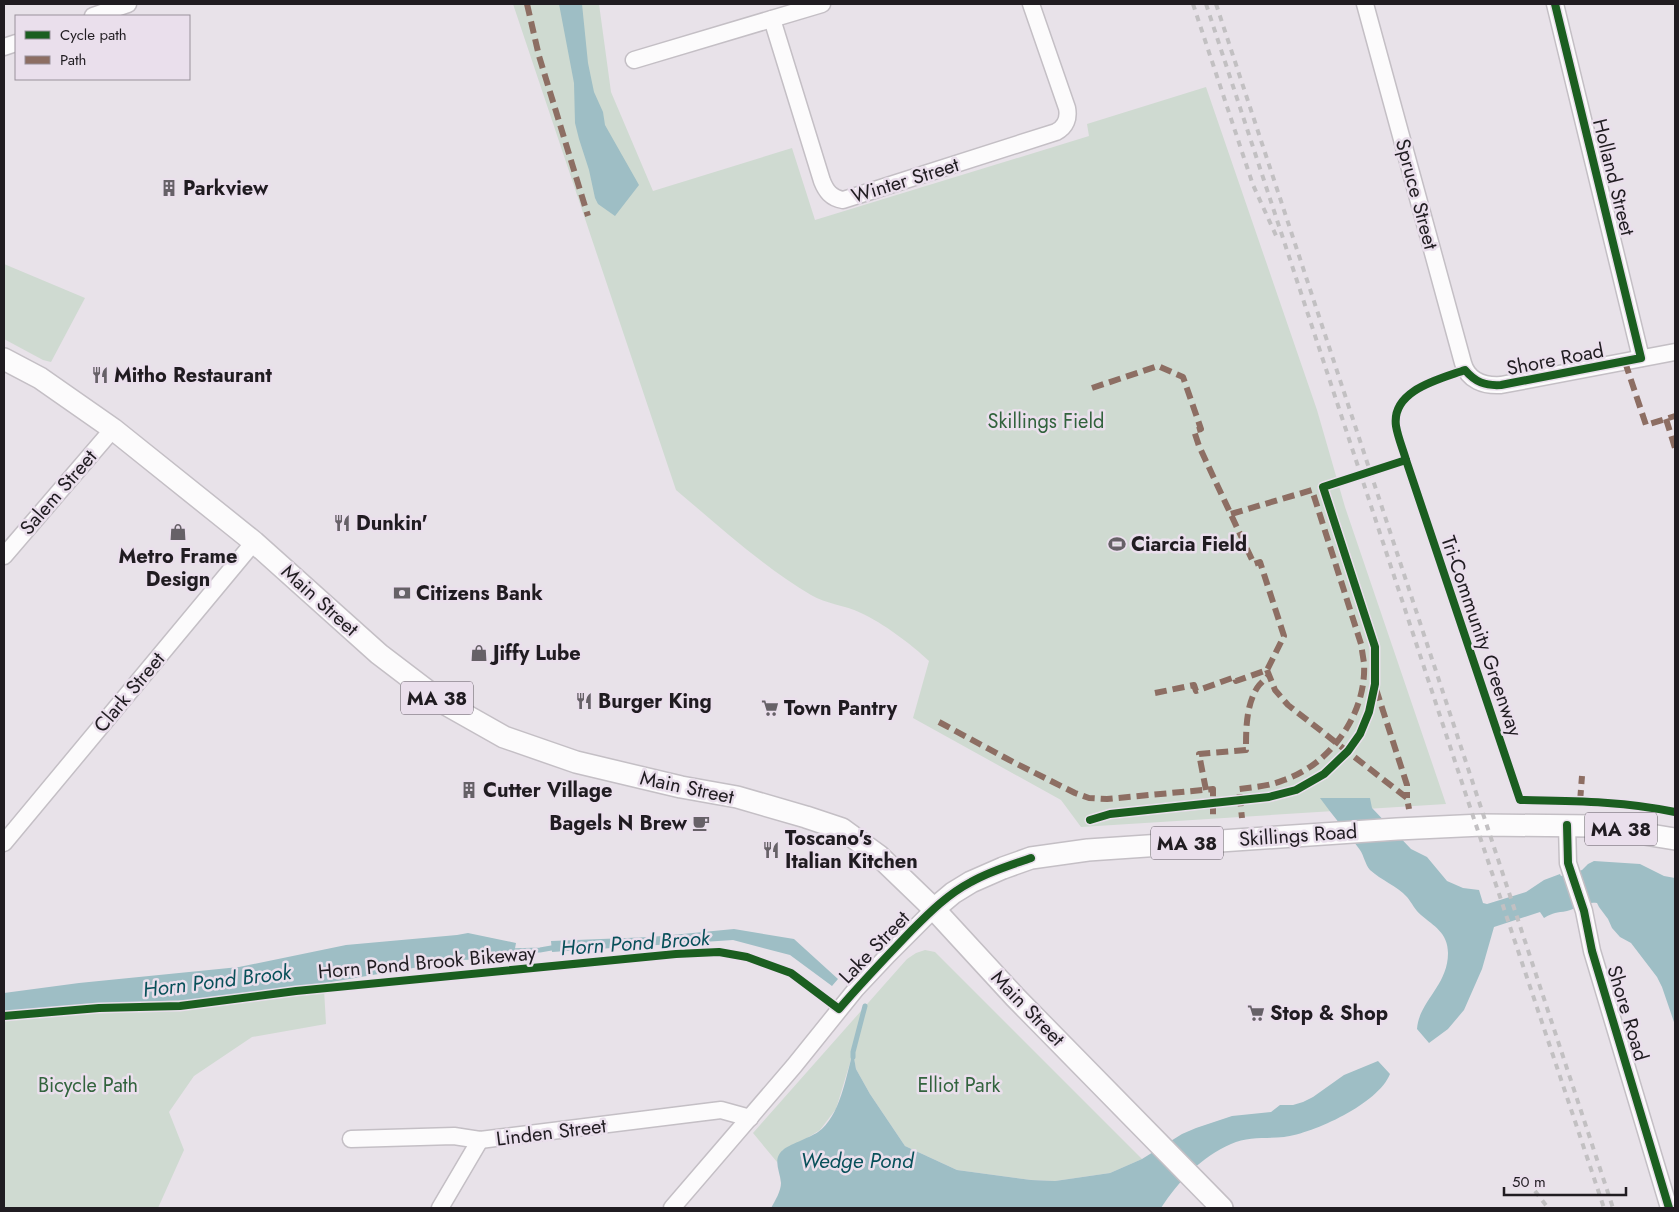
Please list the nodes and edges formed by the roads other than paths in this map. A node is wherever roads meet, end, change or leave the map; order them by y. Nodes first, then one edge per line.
1 (128, 4) edge
2 (822, 4) edge
3 (1031, 4) edge
4 (1365, 4) edge
5 (1555, 4) edge
6 (95, 15) edge
7 (772, 19) junction
8 (634, 60) dead end
9 (1675, 352) edge
10 (1641, 358) junction
11 (4, 359) edge
12 (1476, 381) joint
13 (113, 429) junction
14 (254, 542) junction
15 (4, 556) edge
16 (1567, 825) junction
17 (1675, 839) edge
18 (4, 843) edge
19 (934, 909) junction
20 (750, 1118) junction
21 (351, 1138) dead end
22 (480, 1140) junction
23 (440, 1208) edge
24 (672, 1208) edge
25 (1222, 1208) edge
26 (1669, 1208) edge

1 - 6 street
2 - 7 street
3 - 7 street, Winter Street
4 - 12 street, Spruce Street
5 - 10 street, Holland Street
7 - 8 street
9 - 10 street, Shore Road
10 - 12 street, Shore Road
11 - 13 main road, Main Street / MA 38
13 - 14 main road, Main Street / MA 38
13 - 15 street, Salem Street
14 - 18 street, Clark Street
14 - 19 main road, Main Street / MA 38
16 - 17 main road, Skillings Road / MA 38
16 - 19 main road, Skillings Road / MA 38
16 - 26 street, Shore Road
19 - 20 street, Lake Street
19 - 25 main road, Main Street
20 - 22 street, Linden Street
20 - 24 street, Lake Street
21 - 22 street, Linden Street
22 - 23 street

